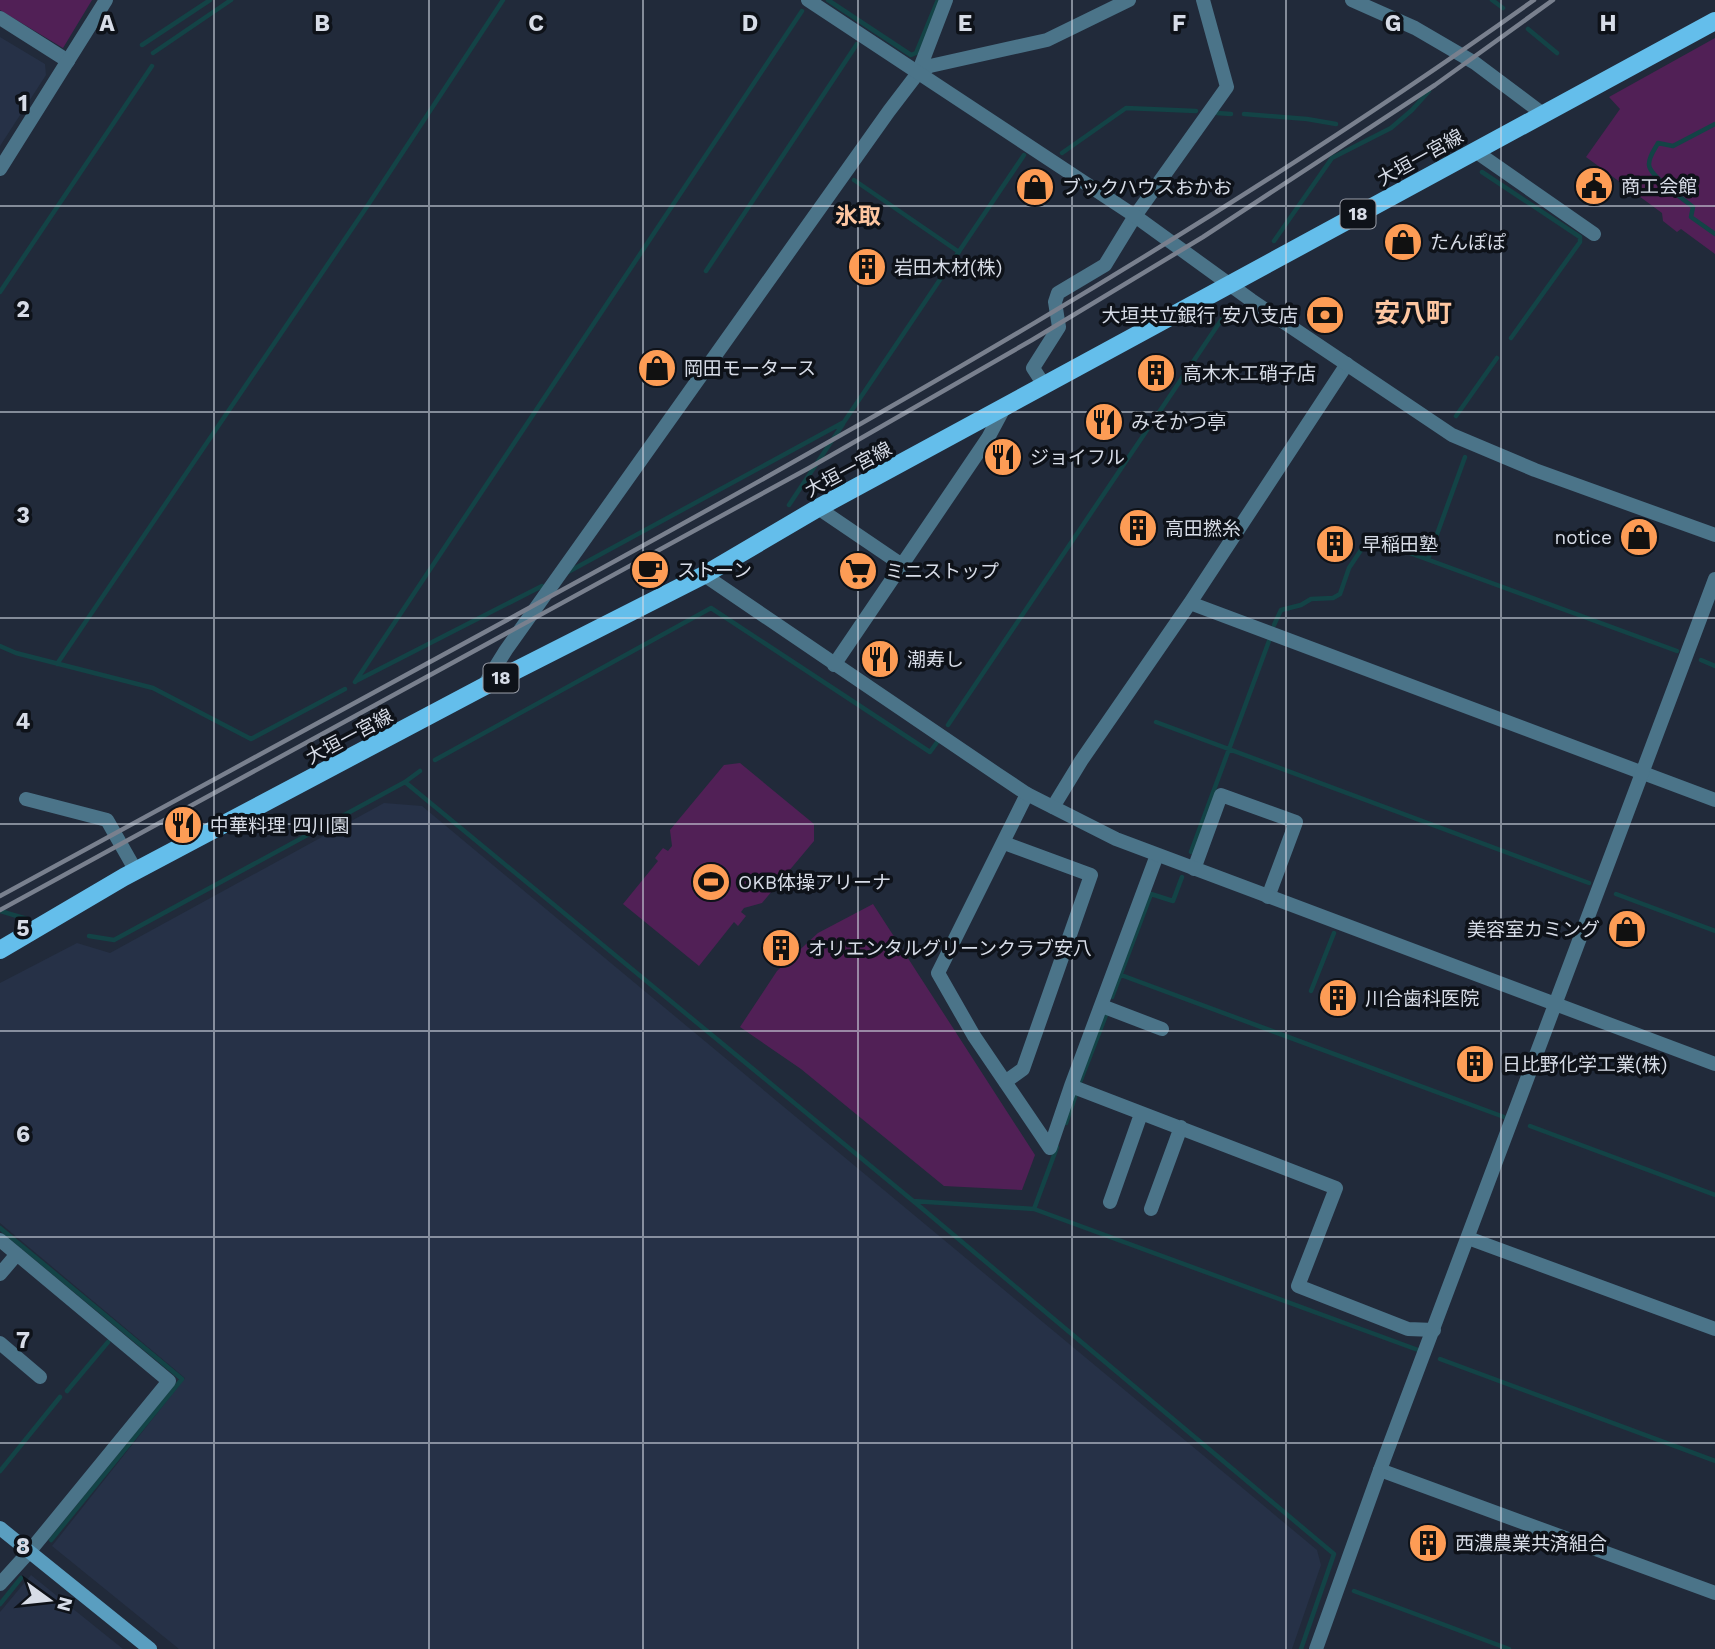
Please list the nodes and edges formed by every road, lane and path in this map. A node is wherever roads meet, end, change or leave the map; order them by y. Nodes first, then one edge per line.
1 (106, 0) edge
2 (808, 0) edge
3 (946, 0) edge
4 (1129, 0) edge
5 (1203, 0) edge
6 (1352, 0) edge
7 (0, 18) edge
8 (1715, 21) edge
9 (68, 61) junction
10 (918, 73) junction
11 (1543, 114) junction
12 (1475, 150) junction
13 (0, 169) edge
14 (1135, 216) junction
15 (1594, 234) dead end
16 (1230, 285) junction
17 (1347, 365) junction
18 (1044, 385) junction
19 (1003, 410) junction
20 (818, 508) junction
21 (1715, 535) edge
22 (902, 565) junction
23 (704, 575) junction
24 (1715, 579) edge
25 (1190, 603) junction
26 (834, 665) junction
27 (483, 687) junction
28 (1643, 775) junction
29 (1027, 794) junction
30 (26, 799) dead end
31 (1715, 800) edge
32 (1053, 807) junction
33 (1003, 843) junction
34 (1157, 855) junction
35 (1194, 869) junction
36 (136, 871) junction
37 (1268, 897) junction
38 (0, 950) edge
39 (1556, 1004) junction
40 (1102, 1006) junction
41 (1162, 1029) dead end
42 (1715, 1064) edge
43 (1005, 1082) junction
44 (1071, 1086) junction
45 (1141, 1114) junction
46 (1181, 1127) junction
47 (1110, 1202) dead end
48 (1151, 1209) dead end
49 (1468, 1238) junction
50 (0, 1240) edge
51 (17, 1254) junction
52 (0, 1273) edge
53 (1715, 1329) edge
54 (1434, 1330) junction
55 (0, 1343) edge
56 (40, 1377) dead end
57 (1380, 1470) junction
58 (0, 1528) edge
59 (29, 1552) junction
60 (0, 1584) edge
61 (1715, 1592) edge
62 (150, 1649) edge
63 (1316, 1649) edge

1 - 9 street
2 - 10 street
3 - 10 street
4 - 10 street
5 - 14 street
6 - 11 street
7 - 9 street
8 - 11 main road, 大垣一宮線 / 18
9 - 13 street
10 - 14 street
10 - 27 street
11 - 12 main road, 大垣一宮線 / 18
12 - 15 street
12 - 16 main road, 大垣一宮線 / 18
14 - 16 street
14 - 18 street
16 - 17 street
16 - 18 main road, 大垣一宮線 / 18
17 - 21 street
17 - 25 street
18 - 19 main road, 大垣一宮線 / 18
19 - 20 main road, 大垣一宮線 / 18
19 - 22 street
20 - 22 street
20 - 23 main road, 大垣一宮線 / 18
22 - 26 street
23 - 26 street
23 - 27 main road, 大垣一宮線 / 18
24 - 28 street
25 - 28 street
25 - 32 street
26 - 29 street
27 - 36 main road, 大垣一宮線 / 18
28 - 31 street
28 - 39 street
29 - 32 street
29 - 33 street
30 - 36 street
32 - 34 street
33 - 43 street
33 - 43 street
34 - 35 street
34 - 40 street
35 - 37 street
35 - 37 street
36 - 38 main road, 大垣一宮線 / 18
37 - 39 street
39 - 42 street
39 - 49 street
40 - 41 street
40 - 44 street
43 - 44 street
44 - 45 street
45 - 46 street
45 - 47 street
46 - 48 street
46 - 54 street
49 - 53 street
49 - 54 street
50 - 51 street
51 - 52 street
51 - 59 street
54 - 57 street
55 - 56 street
57 - 61 street
57 - 63 street
58 - 59 main road
59 - 60 street
59 - 62 main road

